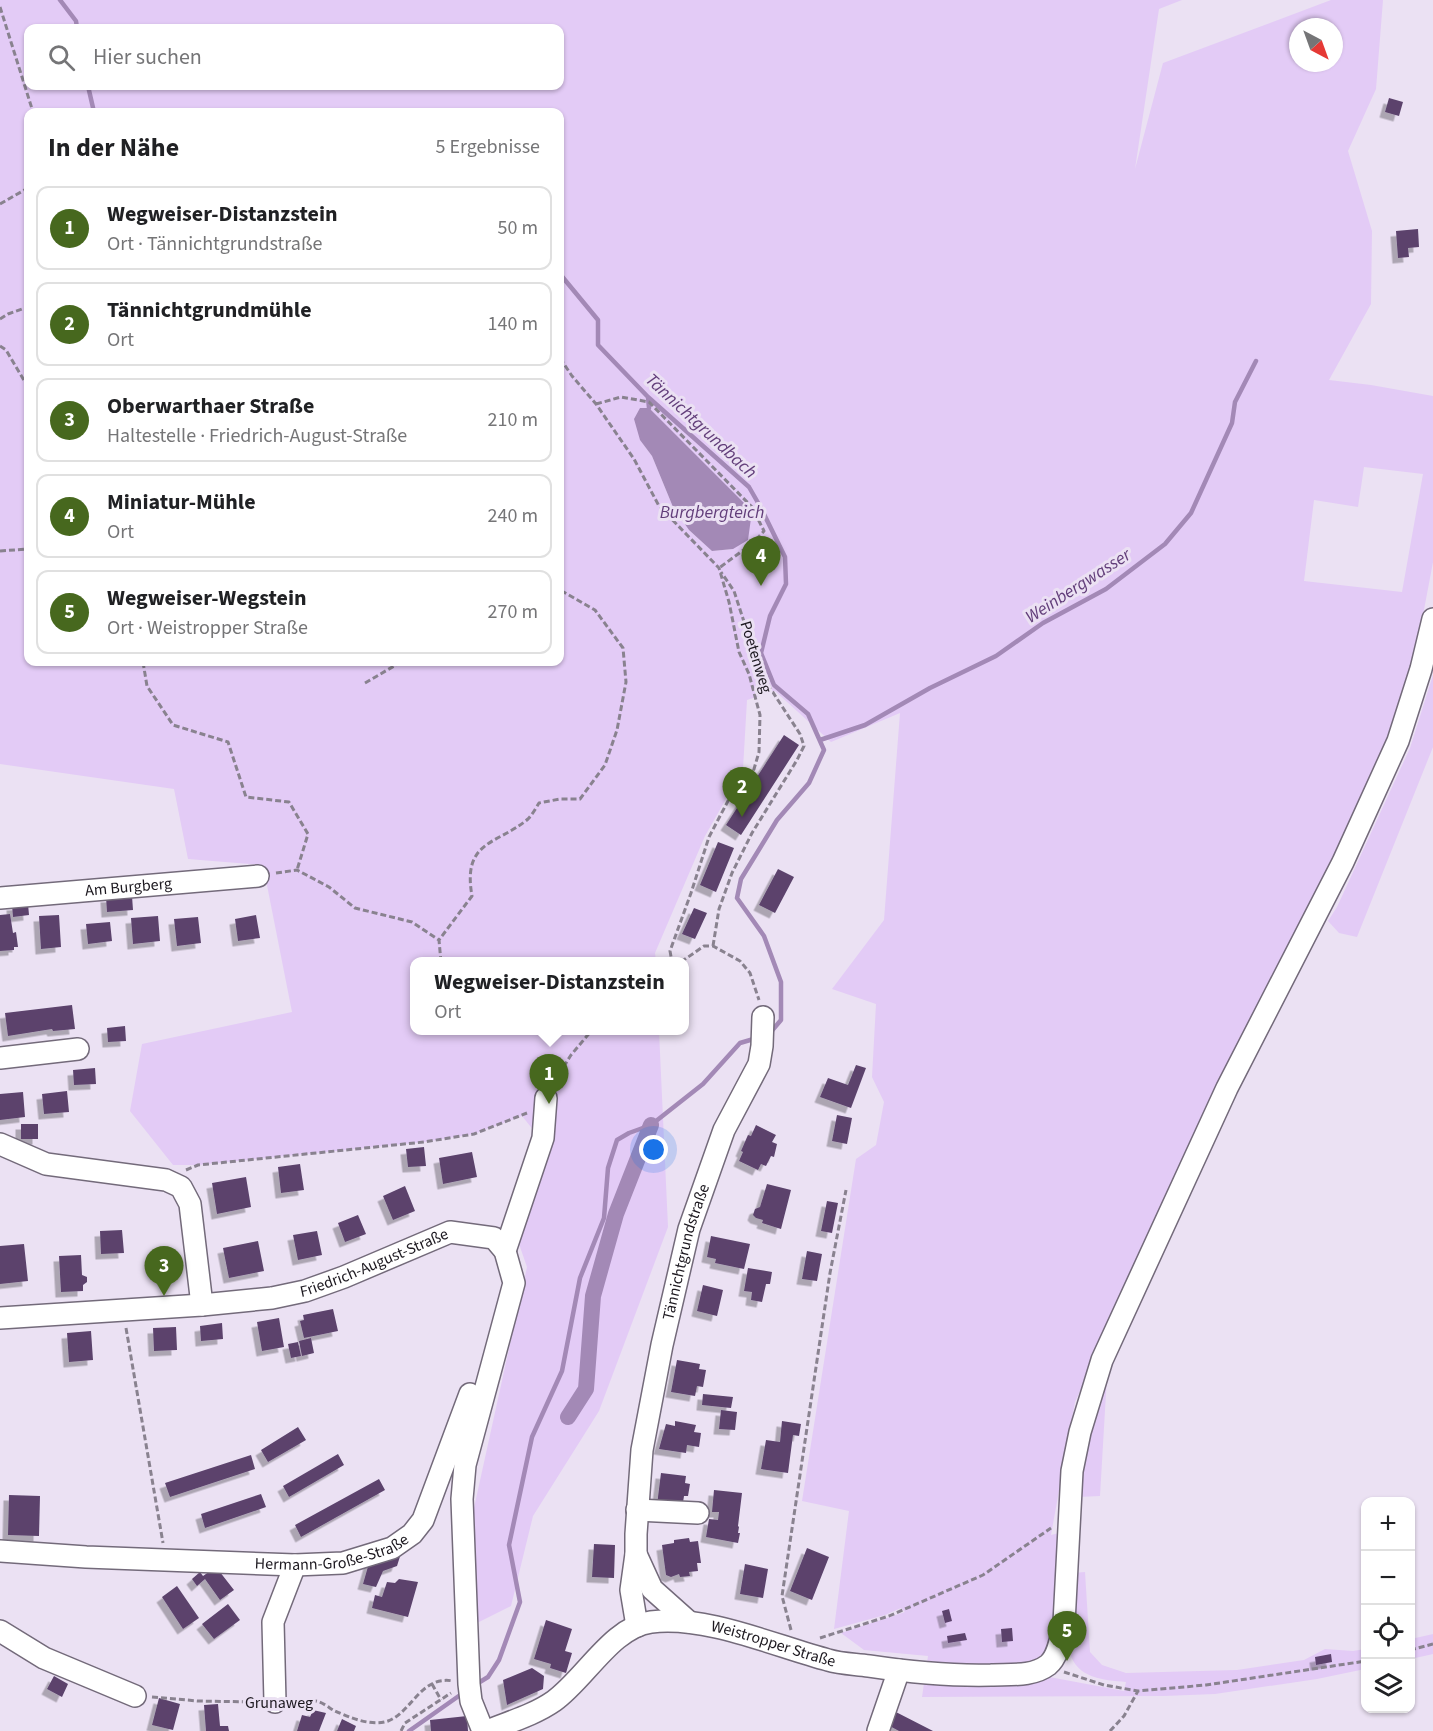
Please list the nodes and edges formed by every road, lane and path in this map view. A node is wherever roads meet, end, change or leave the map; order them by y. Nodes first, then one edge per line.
1 (0, 6) edge
2 (24, 83) edge
3 (26, 90) edge
4 (32, 108) edge
5 (24, 191) edge
6 (0, 204) edge
7 (24, 308) edge
8 (0, 319) edge
9 (0, 346) edge
10 (564, 363) edge
11 (24, 380) edge
12 (596, 404) junction
13 (24, 549) edge
14 (0, 551) edge
15 (719, 568) junction
16 (564, 592) edge
17 (1433, 619) edge
18 (144, 666) edge
19 (394, 666) edge
20 (365, 683) dead end
21 (297, 870) junction
22 (258, 876) joint
23 (0, 898) edge
24 (438, 940) junction
25 (714, 946) junction
26 (440, 957) edge
27 (671, 957) edge
28 (688, 957) edge
29 (763, 1017) joint
30 (588, 1035) edge
31 (78, 1049) dead end
32 (0, 1058) edge
33 (546, 1098) junction
34 (0, 1144) edge
35 (166, 1180) junction
36 (846, 1191) dead end
37 (505, 1251) junction
38 (202, 1305) junction
39 (509, 1307) junction
40 (124, 1311) junction
41 (0, 1318) edge
42 (637, 1510) junction
43 (698, 1513) dead end
44 (1068, 1516) junction
45 (164, 1548) dead end
46 (0, 1551) edge
47 (636, 1554) junction
48 (295, 1565) junction
49 (689, 1622) junction
50 (637, 1626) junction
51 (0, 1631) edge
52 (1433, 1644) edge
53 (1415, 1649) edge
54 (796, 1651) junction
55 (1361, 1662) edge
56 (1050, 1664) junction
57 (899, 1670) junction
58 (432, 1684) junction
59 (1138, 1691) junction
60 (470, 1692) junction
61 (135, 1696) joint
62 (441, 1700) junction
63 (275, 1702) junction
64 (401, 1731) edge
65 (483, 1731) edge
66 (487, 1731) edge
67 (878, 1731) edge
68 (1110, 1731) edge

1 - 2 path
3 - 4 path
5 - 6 path
7 - 8 path
9 - 11 path
10 - 12 path, Poetenweg
12 - 15 path, Poetenweg
12 - 15 path
13 - 14 path
15 - 25 path
15 - 27 path, Poetenweg
16 - 24 path
17 - 44 street
18 - 21 path
19 - 20 path
21 - 22 path
21 - 24 path
22 - 23 street, Am Burgberg
24 - 26 path
25 - 28 path
25 - 29 path
29 - 42 street, Tännichtgrundstraße
30 - 33 path
31 - 32 street
33 - 35 path
33 - 37 street
34 - 35 street
35 - 38 street
36 - 54 path
37 - 38 street, Friedrich-August-Straße
37 - 39 street
38 - 40 street, Friedrich-August-Straße
39 - 48 street, Hermann-Große-Straße
39 - 60 street
40 - 41 street, Friedrich-August-Straße
40 - 45 path
42 - 43 street
42 - 47 street, Tännichtgrundstraße
44 - 54 path
44 - 56 street
46 - 48 street, Hermann-Große-Straße
47 - 49 street
47 - 50 street, Tännichtgrundstraße
48 - 63 street
49 - 50 street, Weistropper Straße
49 - 54 street, Weistropper Straße
50 - 66 street, Weistropper Straße
51 - 61 street
52 - 53 path
54 - 57 street, Weistropper Straße
55 - 59 path
56 - 57 street, Weistropper Straße
56 - 59 path
57 - 67 street
58 - 60 path
58 - 62 path
58 - 63 path, Grunaweg
59 - 68 path
60 - 62 path
60 - 65 street
61 - 63 path, Grunaweg
62 - 64 path

